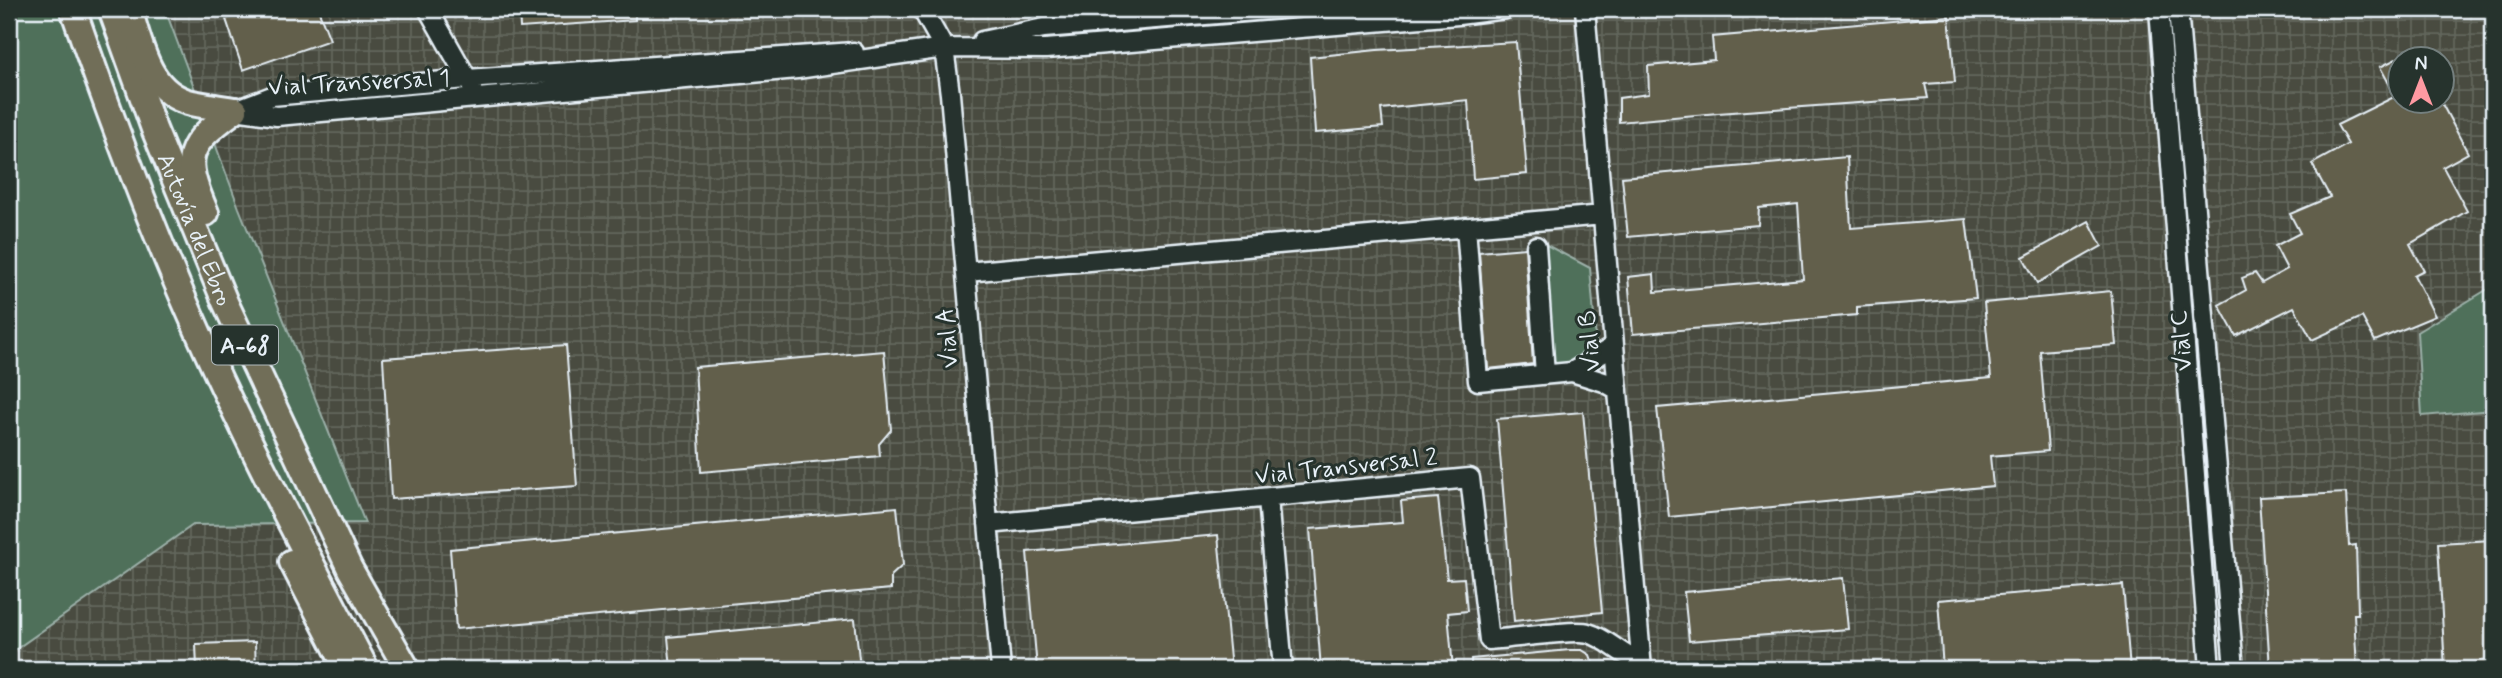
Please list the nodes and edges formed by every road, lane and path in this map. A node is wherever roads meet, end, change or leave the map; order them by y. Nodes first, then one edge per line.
1 (73, 9) edge
2 (111, 9) edge
3 (129, 9) edge
4 (428, 9) edge
5 (922, 9) edge
6 (1281, 9) edge
7 (1506, 9) edge
8 (1586, 9) edge
9 (2159, 9) edge
10 (2178, 9) edge
11 (944, 48) junction
12 (467, 79) junction
13 (479, 99) junction
14 (235, 110) junction
15 (1603, 215) junction
16 (1466, 227) junction
17 (1536, 246) dead end
18 (966, 272) junction
19 (1614, 346) junction
20 (1572, 372) junction
21 (1545, 374) junction
22 (1618, 390) junction
23 (268, 481) junction
24 (1268, 499) junction
25 (326, 520) junction
26 (988, 524) junction
27 (1641, 666) edge
28 (347, 669) edge
29 (366, 669) edge
30 (407, 669) edge
31 (1000, 669) edge
32 (1283, 669) edge
33 (2210, 669) edge
34 (2234, 669) edge

1 - 23 highway, Autovía del Ebro / A-68
2 - 25 highway, Autovía del Ebro / A-68
3 - 14 highway
4 - 12 street
5 - 11 street, Vial A
6 - 11 street, Vial Transversal 1
7 - 11 street, Vial Transversal 1
8 - 15 street, Vial B
9 - 33 street, Vial C
10 - 34 street, Vial C
11 - 12 street, Vial Transversal 1
11 - 13 street, Vial Transversal 1
11 - 18 street, Vial A
12 - 13 street
12 - 14 street, Vial Transversal 1
13 - 14 street, Vial Transversal 1
14 - 25 highway
15 - 16 street
15 - 19 street, Vial B
16 - 18 street
16 - 21 street
17 - 21 street
18 - 26 street, Vial A
19 - 20 street
19 - 22 street, Vial B
20 - 21 street
20 - 22 street
22 - 27 street, Vial B
23 - 28 highway
23 - 29 highway, Autovía del Ebro / A-68
24 - 26 street, Vial Transversal 2
24 - 27 street, Vial Transversal 2
24 - 32 street
25 - 30 highway, Autovía del Ebro / A-68
26 - 31 street, Vial A

